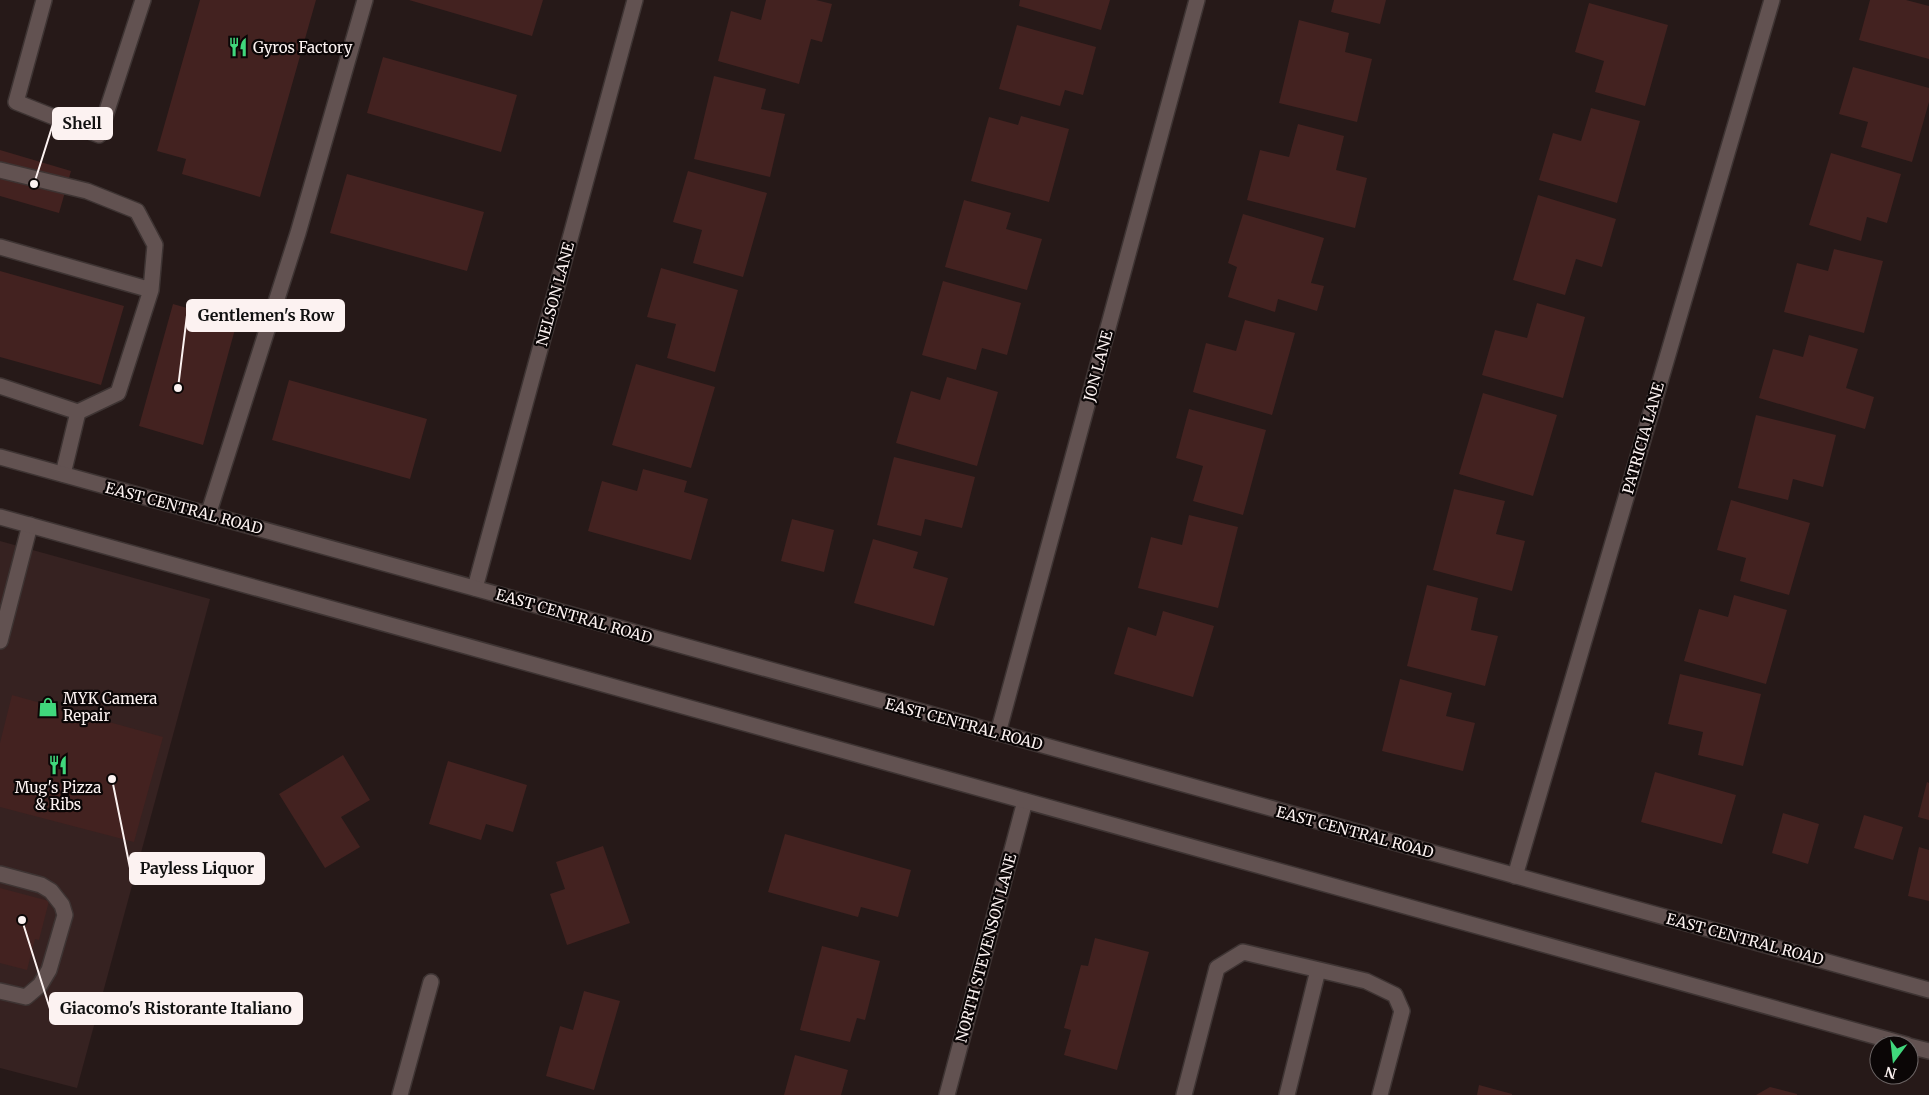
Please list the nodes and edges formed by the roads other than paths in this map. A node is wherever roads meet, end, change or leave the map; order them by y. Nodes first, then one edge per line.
1 (44, 0) edge
2 (143, 0) edge
3 (365, 0) edge
4 (636, 0) edge
5 (1197, 0) edge
6 (1772, 0) edge
7 (0, 170) edge
8 (0, 247) edge
9 (151, 290) junction
10 (0, 386) edge
11 (78, 412) junction
12 (0, 457) edge
13 (63, 474) junction
14 (208, 514) junction
15 (0, 517) edge
16 (30, 525) junction
17 (475, 588) junction
18 (0, 640) edge
19 (998, 733) junction
20 (1026, 801) junction
21 (0, 874) edge
22 (1515, 876) junction
23 (1318, 970) junction
24 (431, 982) dead end
25 (1929, 990) edge
26 (0, 991) edge
27 (1872, 1035) edge
28 (400, 1095) edge
29 (947, 1095) edge
30 (1184, 1095) edge
31 (1287, 1095) edge
32 (1380, 1095) edge

1 - 2 main road
3 - 14 main road
4 - 17 main road, NELSON LANE
5 - 19 main road, JON LANE
6 - 22 main road, PATRICIA LANE
7 - 9 main road
8 - 9 main road
9 - 11 main road
10 - 11 main road
11 - 13 main road
12 - 13 main road, EAST CENTRAL ROAD
13 - 14 main road, EAST CENTRAL ROAD
14 - 17 main road, EAST CENTRAL ROAD
15 - 16 main road
16 - 18 main road
16 - 20 main road
17 - 19 main road, EAST CENTRAL ROAD
19 - 22 main road, EAST CENTRAL ROAD
20 - 27 main road
20 - 29 main road, NORTH STEVENSON LANE
21 - 26 main road
22 - 25 main road, EAST CENTRAL ROAD
23 - 30 main road
23 - 31 main road
23 - 32 main road
24 - 28 main road

